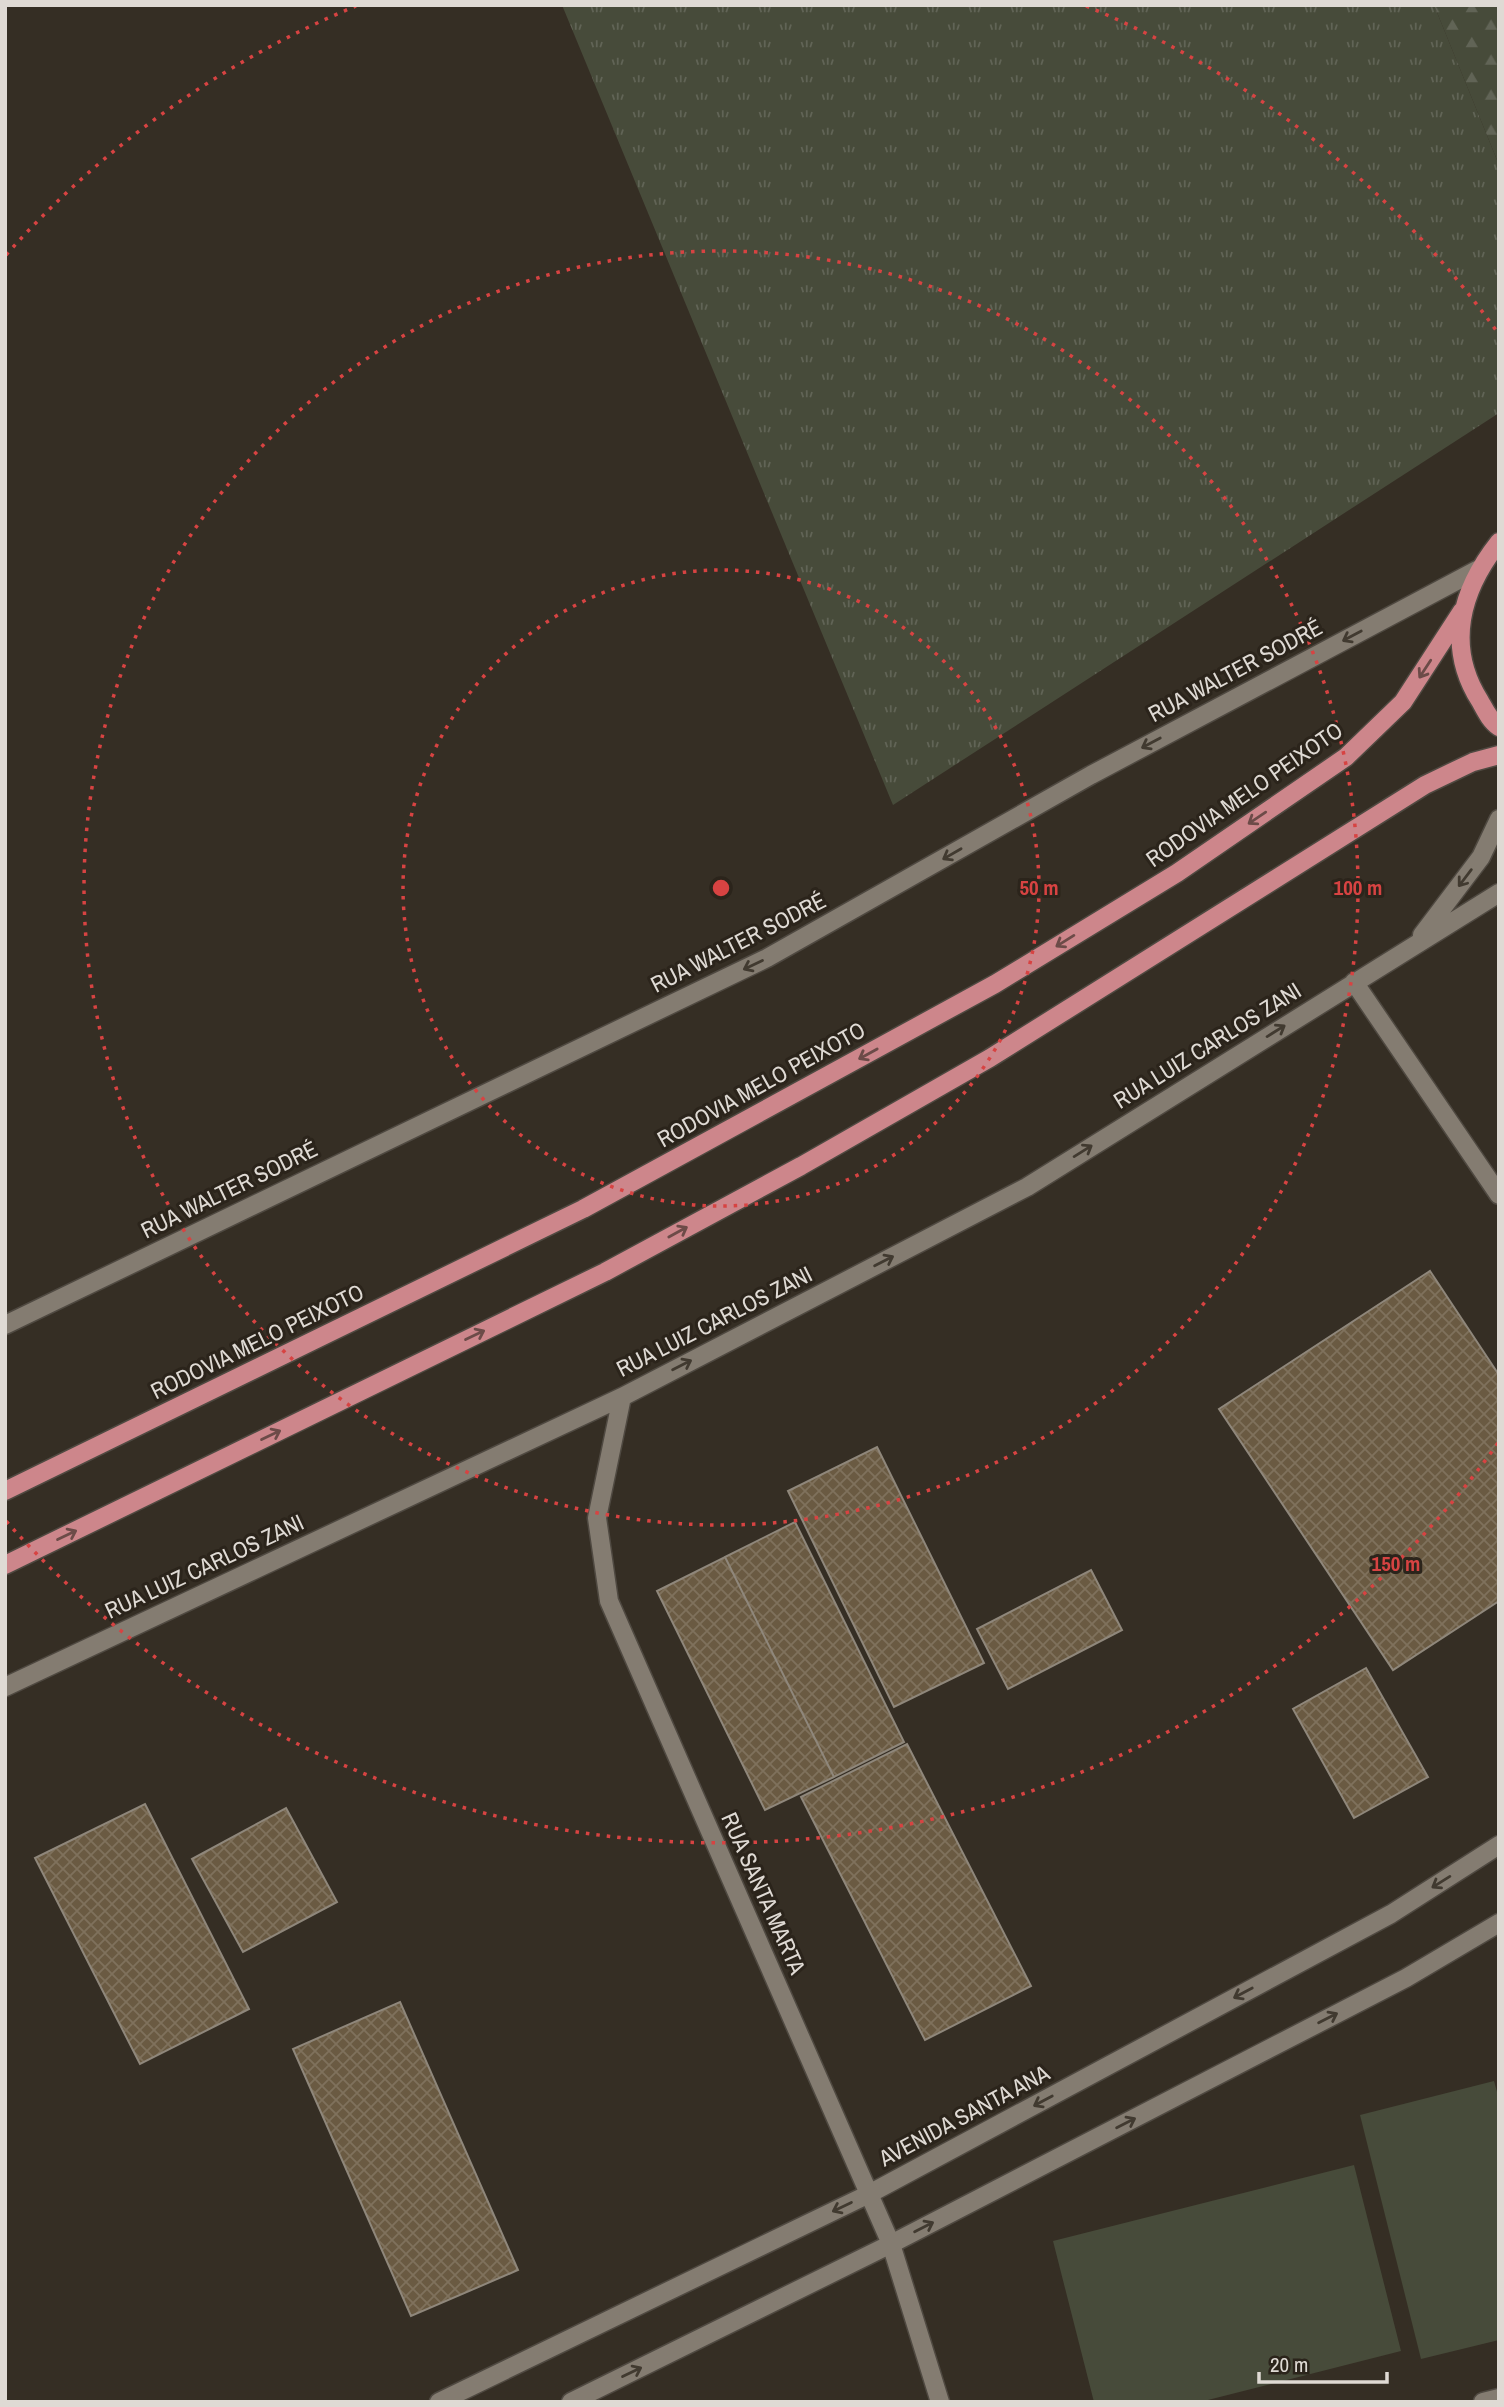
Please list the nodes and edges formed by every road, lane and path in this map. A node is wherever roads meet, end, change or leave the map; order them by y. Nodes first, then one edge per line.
1 (1499, 542) edge
2 (1477, 570) junction
3 (1462, 611) junction
4 (1499, 727) edge
5 (1499, 755) edge
6 (1499, 819) edge
7 (1499, 893) edge
8 (1416, 943) junction
9 (1354, 982) junction
10 (1499, 1195) edge
11 (5, 1325) edge
12 (622, 1397) junction
13 (5, 1491) edge
14 (5, 1565) edge
15 (5, 1687) edge
16 (1499, 1845) edge
17 (1499, 1923) edge
18 (869, 2194) junction
19 (891, 2244) junction
20 (1499, 2398) edge
21 (439, 2402) edge
22 (571, 2402) edge
23 (940, 2402) edge
24 (1483, 2402) edge

1 - 2 main road
2 - 3 main road
2 -> 11 street, RUA WALTER SODRÉ
3 - 4 main road
3 -> 13 main road, RODOVIA MELO PEIXOTO
14 -> 5 main road
6 -> 8 street, RUA LUIZ CARLOS ZANI
7 - 8 street, RUA LUIZ CARLOS ZANI
8 - 9 street, RUA LUIZ CARLOS ZANI
9 - 10 street
12 -> 9 street, RUA LUIZ CARLOS ZANI
12 - 15 street, RUA LUIZ CARLOS ZANI
12 - 18 street, RUA SANTA MARTA
16 -> 18 street, AVENIDA SANTA ANA
19 -> 17 street
18 - 19 street, RUA SANTA MARTA
18 -> 21 street, AVENIDA SANTA ANA
22 -> 19 street
19 - 23 street, RUA SANTA MARTA
20 - 24 street

